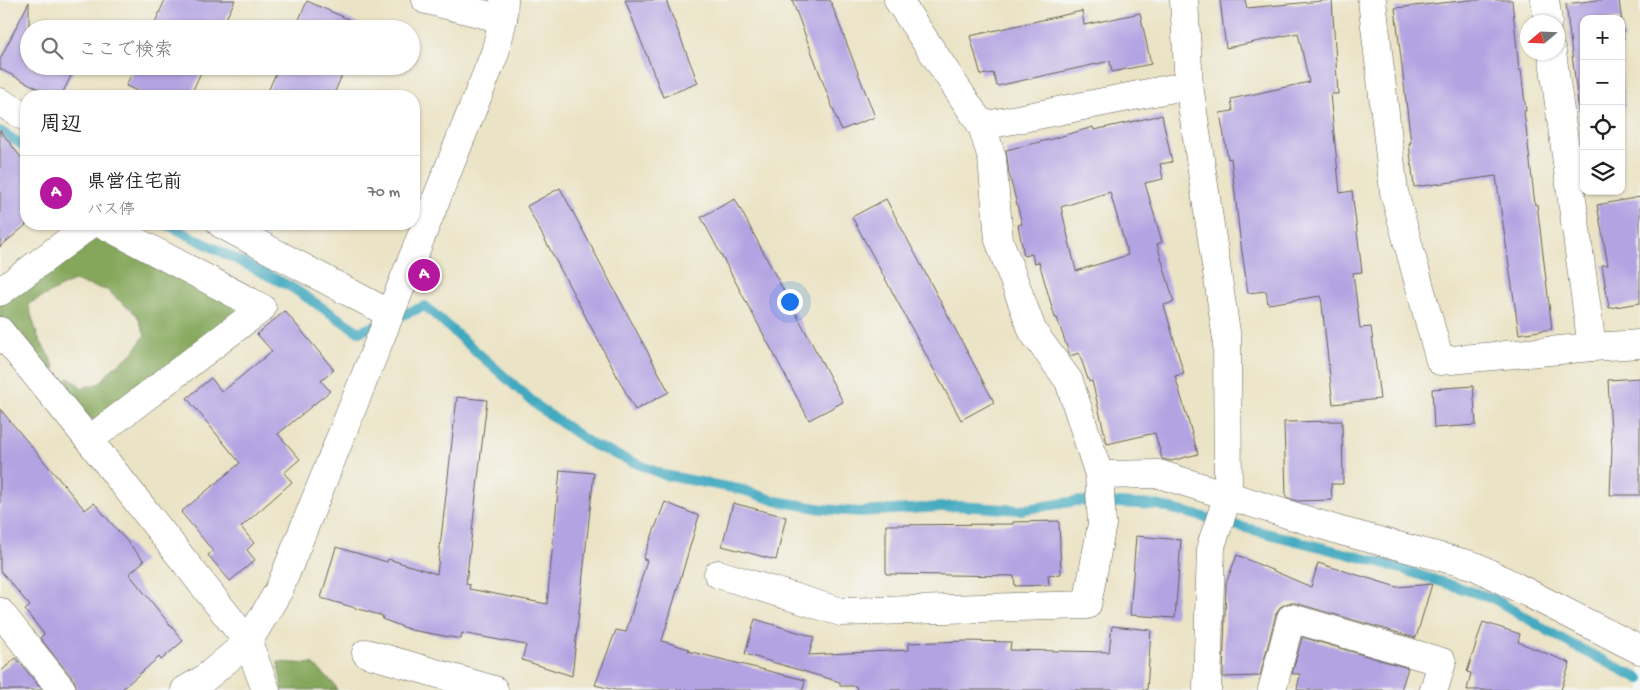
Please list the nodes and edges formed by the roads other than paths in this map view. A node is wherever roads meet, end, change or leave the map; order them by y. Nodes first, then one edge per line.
1 (426, 0) edge
2 (898, 0) edge
3 (1184, 0) edge
4 (1372, 0) edge
5 (1544, 0) edge
6 (503, 9) edge
7 (1547, 15) edge
8 (1553, 60) edge
9 (1189, 85) junction
10 (0, 102) edge
11 (20, 114) edge
12 (982, 126) junction
13 (83, 230) edge
14 (113, 230) edge
15 (232, 230) edge
16 (0, 292) edge
17 (390, 314) junction
18 (0, 331) edge
19 (1640, 344) edge
20 (1592, 347) junction
21 (89, 440) junction
22 (1099, 475) junction
23 (1228, 496) junction
24 (718, 574) dead end
25 (0, 612) edge
26 (248, 642) junction
27 (1640, 650) edge
28 (366, 653) dead end
29 (62, 690) edge
30 (185, 690) edge
31 (266, 690) edge
32 (494, 690) edge
33 (1206, 690) edge
34 (1272, 690) edge
35 (1434, 690) edge

1 - 6 street
2 - 12 street
3 - 9 street
4 - 20 street
5 - 7 street
6 - 17 street
8 - 20 street
9 - 12 street
9 - 23 street
10 - 11 street
12 - 22 street
13 - 16 street
14 - 21 street
15 - 17 street
17 - 26 street
18 - 21 street
19 - 20 street
21 - 26 street
22 - 23 street
22 - 24 street
23 - 27 street
23 - 33 street
25 - 29 street
26 - 30 street
26 - 31 street
28 - 32 street
34 - 35 street

